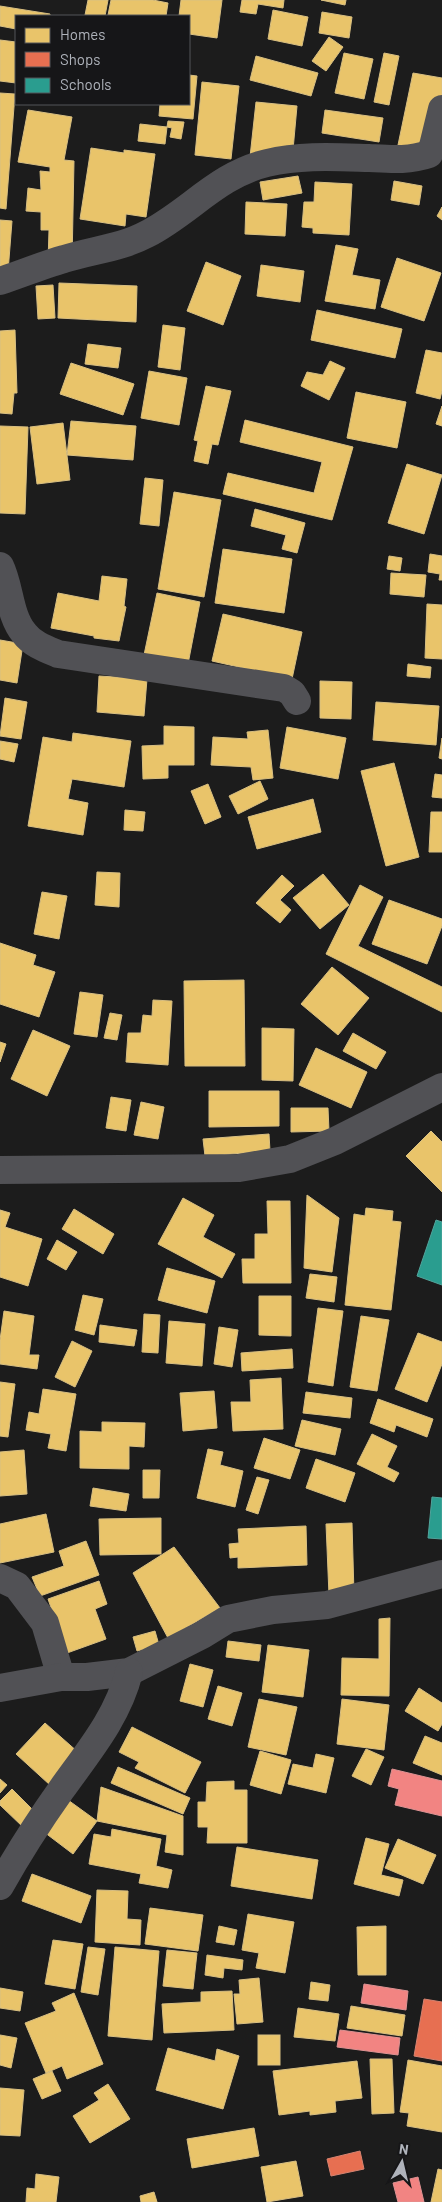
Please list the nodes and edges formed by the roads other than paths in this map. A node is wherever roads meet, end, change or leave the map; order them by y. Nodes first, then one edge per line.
1 (442, 109) edge
2 (0, 281) edge
3 (0, 566) edge
4 (297, 701) dead end
5 (442, 1087) edge
6 (0, 1170) edge
7 (442, 1574) edge
8 (0, 1578) edge
9 (129, 1672) junction
10 (61, 1677) junction
11 (0, 1688) edge
12 (0, 1886) edge

1 - 2 street
3 - 4 street
5 - 6 street
7 - 9 street
8 - 10 street
9 - 10 street
9 - 12 street
10 - 11 street

